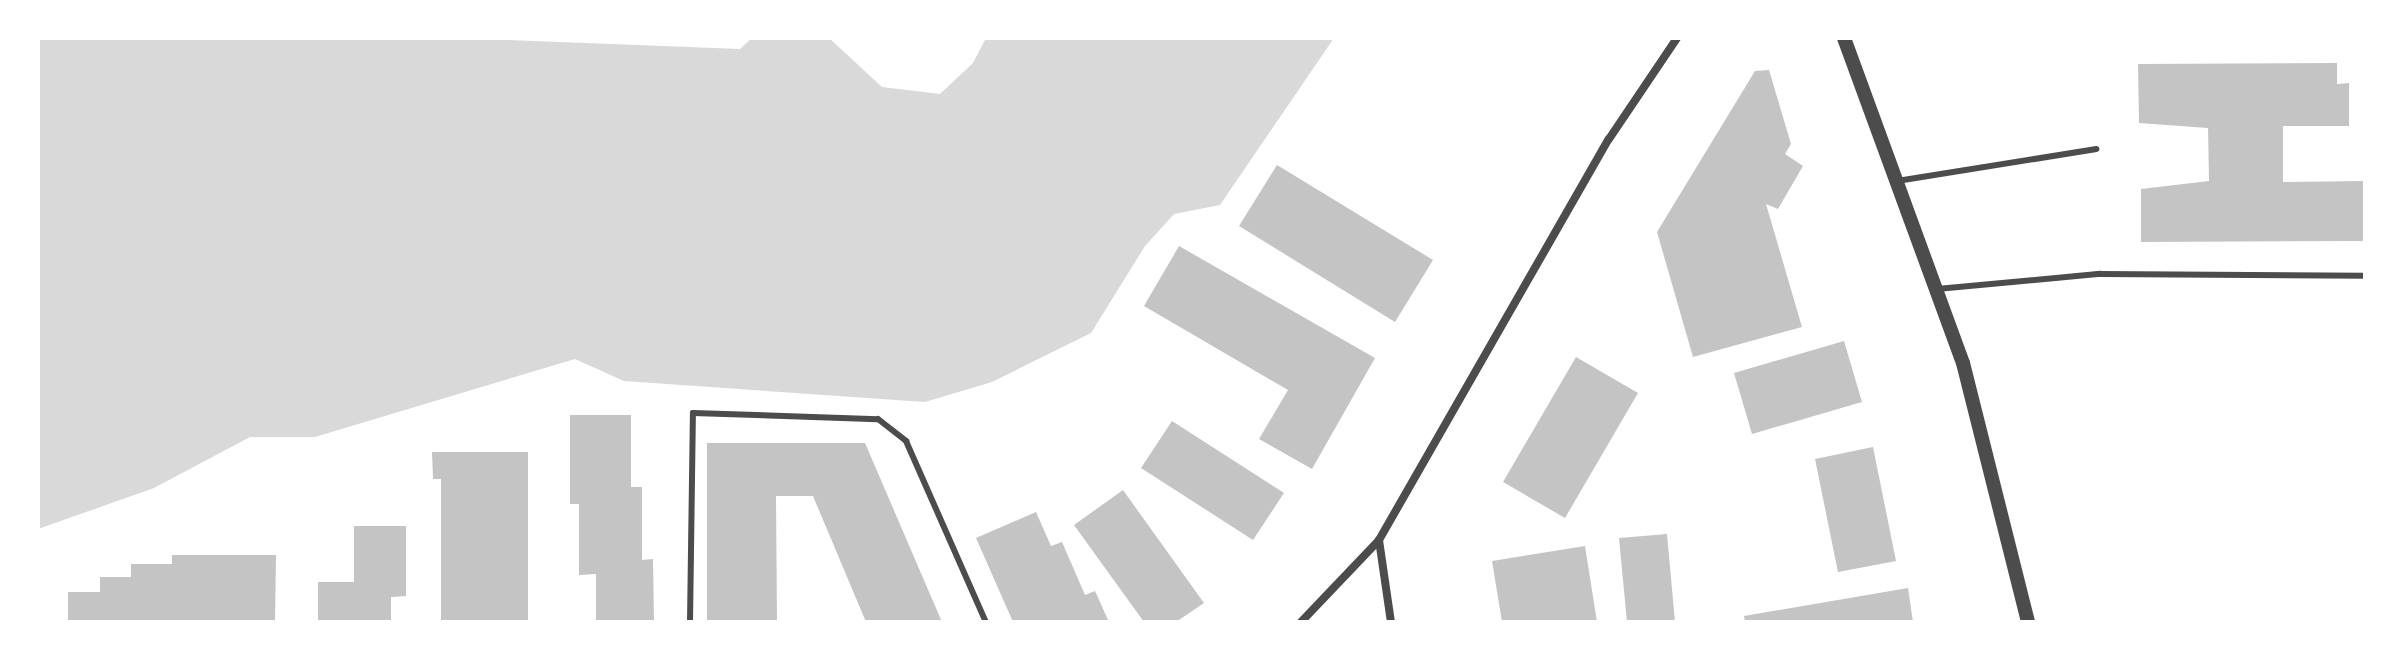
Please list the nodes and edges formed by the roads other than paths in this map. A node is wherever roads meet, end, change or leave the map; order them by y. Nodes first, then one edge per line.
1 (1677, 38) edge
2 (1844, 38) edge
3 (2096, 149) dead end
4 (1897, 181) junction
5 (2365, 276) edge
6 (1937, 289) junction
7 (1379, 540) junction
8 (690, 622) edge
9 (986, 622) edge
10 (1301, 622) edge
11 (1391, 622) edge
12 (2028, 622) edge

1 - 7 street
2 - 4 street
3 - 4 lane
4 - 6 street
5 - 6 lane
6 - 12 street
7 - 10 street
7 - 11 street
8 - 9 lane

